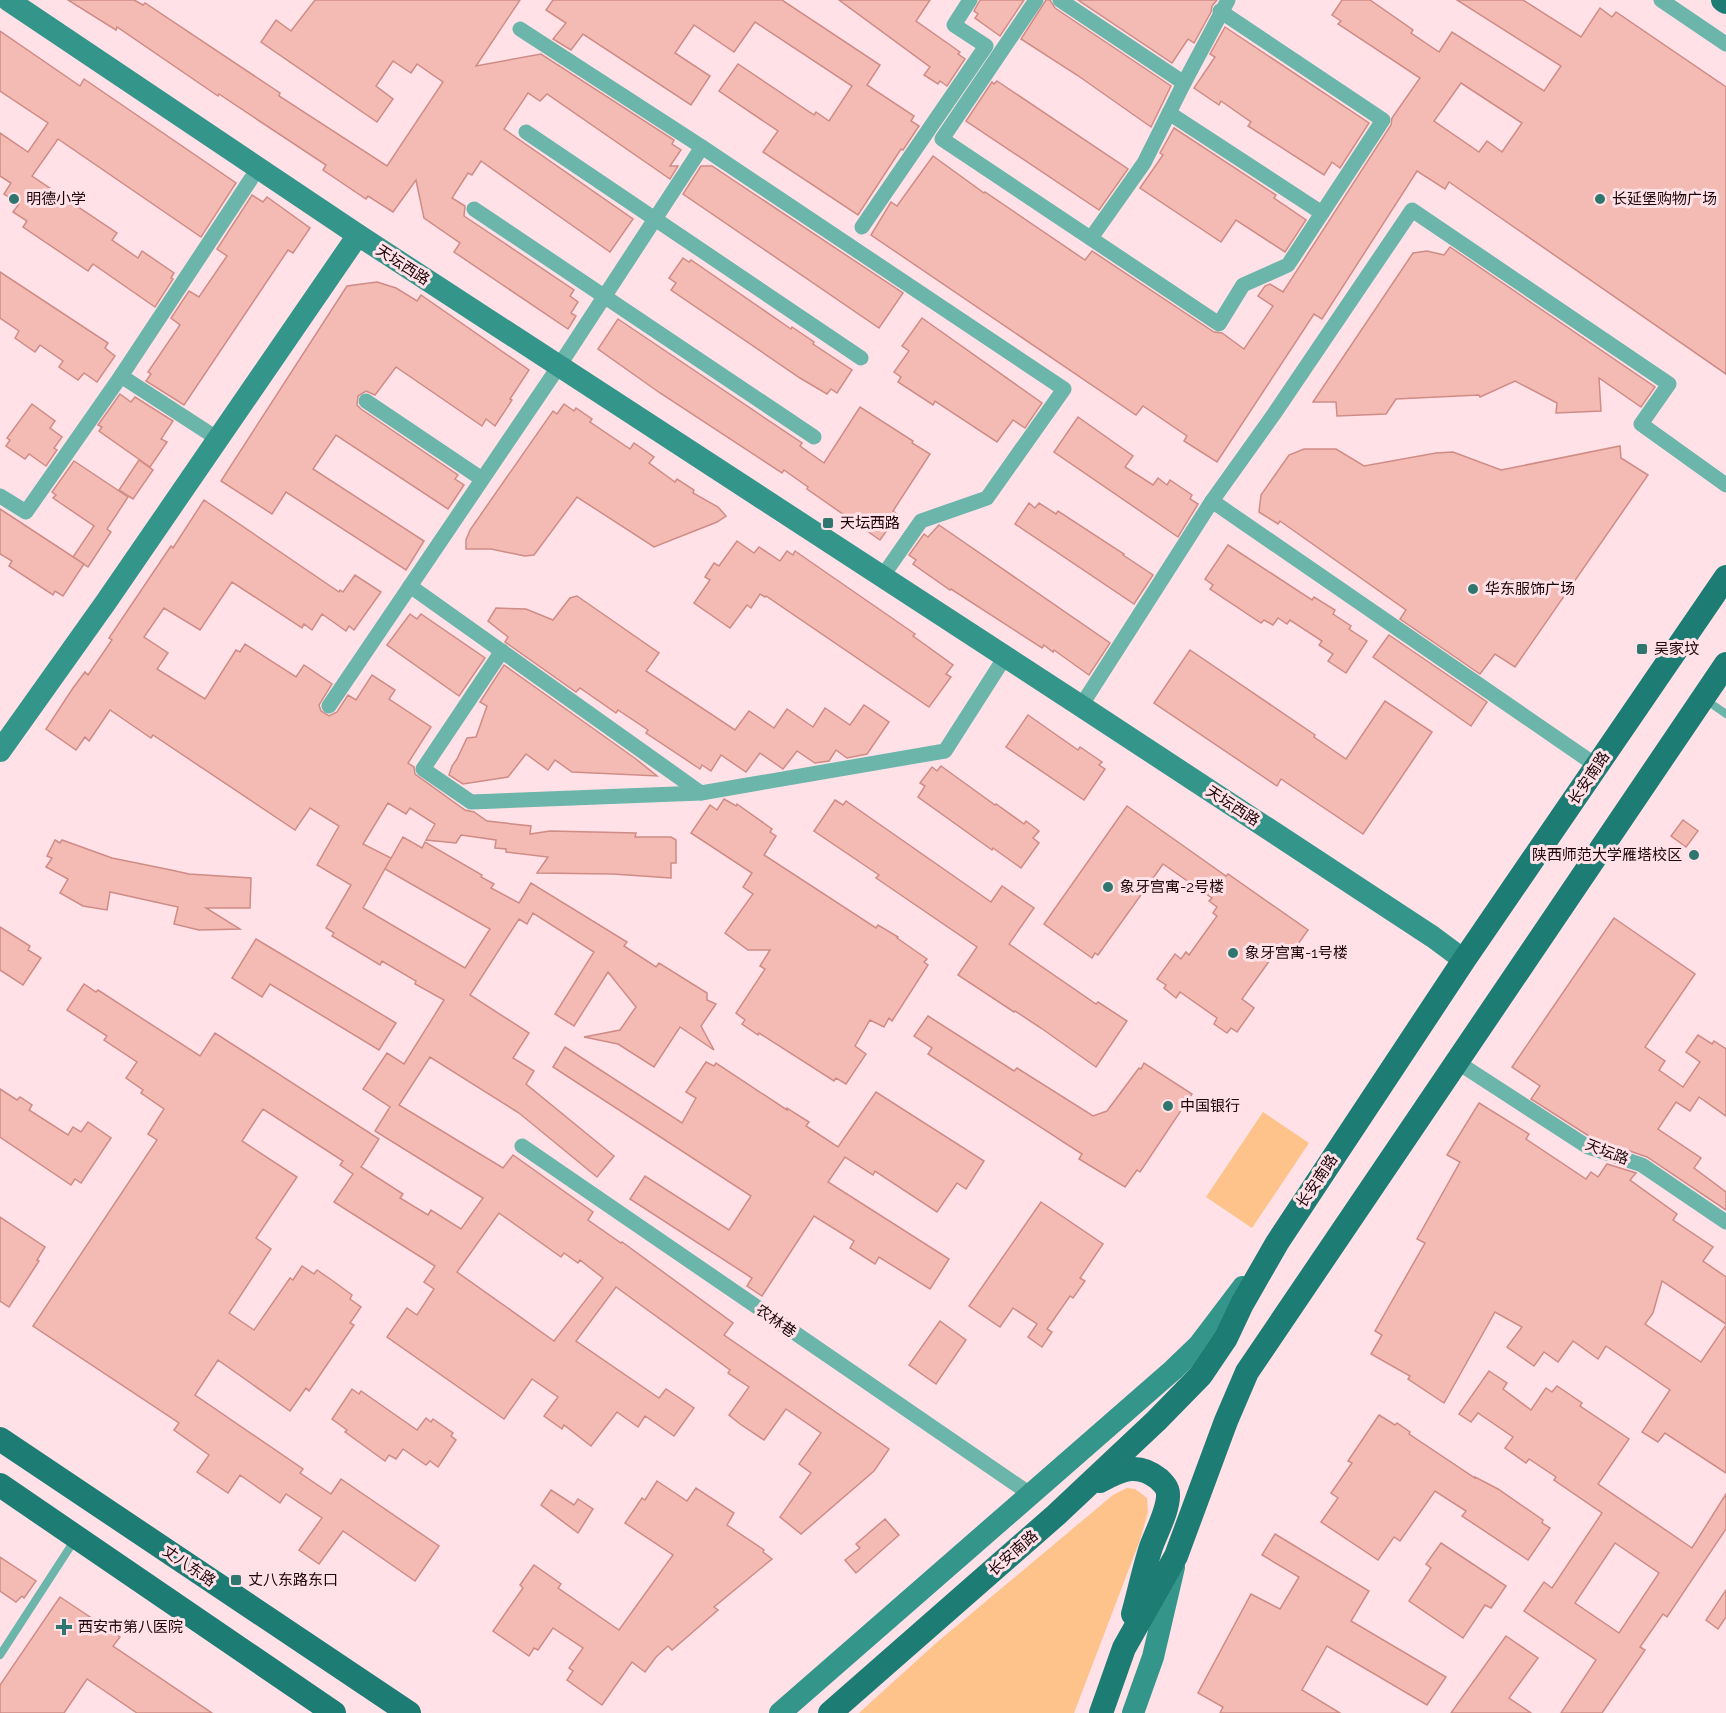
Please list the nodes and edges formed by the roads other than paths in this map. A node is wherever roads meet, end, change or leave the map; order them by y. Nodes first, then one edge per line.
1 (8, 0) edge
2 (970, 0) edge
3 (1036, 0) edge
4 (1060, 0) edge
5 (1661, 0) edge
6 (1224, 6) edge
7 (520, 29) dead end
8 (1726, 44) edge
9 (1184, 83) junction
10 (1169, 113) junction
11 (526, 132) dead end
12 (702, 147) junction
13 (251, 179) dead end
14 (474, 209) dead end
15 (1322, 213) junction
16 (656, 218) junction
17 (862, 227) dead end
18 (357, 235) junction
19 (1091, 238) junction
20 (605, 296) junction
21 (861, 358) dead end
22 (559, 366) junction
23 (121, 376) junction
24 (366, 401) dead end
25 (814, 437) dead end
26 (218, 439) junction
27 (482, 479) junction
28 (1726, 485) edge
29 (0, 496) edge
30 (1212, 501) junction
31 (882, 577) junction
32 (1726, 577) edge
33 (410, 586) junction
34 (502, 651) junction
35 (1005, 657) junction
36 (1726, 663) edge
37 (1702, 698) junction
38 (329, 706) dead end
39 (1081, 706) junction
40 (1726, 714) edge
41 (0, 751) edge
42 (1597, 766) junction
43 (701, 793) junction
44 (1464, 960) junction
45 (1457, 1062) junction
46 (522, 1146) dead end
47 (1726, 1222) edge
48 (1276, 1242) junction
49 (0, 1439) edge
50 (0, 1485) edge
51 (1081, 1492) junction
52 (1030, 1494) junction
53 (77, 1537) junction
54 (1177, 1554) junction
55 (1124, 1648) junction
56 (0, 1654) edge
57 (334, 1713) edge
58 (408, 1713) edge
59 (780, 1713) edge
60 (830, 1713) edge
61 (1101, 1713) edge
62 (1133, 1713) edge

1 - 18 street, 天坛西路
2 - 17 street
3 - 19 street
4 - 9 street
5 - 8 street
6 - 9 street
6 - 15 street
7 - 12 street
9 - 10 street
10 - 15 street
10 - 19 street
11 - 16 street
12 - 16 street
12 - 31 street
13 - 23 street
14 - 20 street
15 - 19 street
16 - 20 street
16 - 21 street
18 - 22 street, 天坛西路
18 - 26 street
20 - 22 street
20 - 25 street
22 - 27 street
22 - 31 street, 天坛西路
23 - 26 street
23 - 29 street
24 - 27 street
26 - 41 street
27 - 33 street
28 - 30 street
30 - 39 street
30 - 42 street
31 - 35 street, 天坛西路
32 - 42 main road, 长安南路
33 - 34 street
33 - 38 street
34 - 43 street
34 - 43 street
35 - 39 street, 天坛西路
35 - 43 street
36 - 37 main road
37 - 40 lane
37 - 45 main road
39 - 44 street, 天坛西路
42 - 44 main road, 长安南路
44 - 48 main road, 长安南路
45 - 47 street, 天坛路
45 - 54 main road
46 - 52 street, 农林巷
48 - 51 main road, 长安南路
48 - 52 street
49 - 58 main road, 丈八东路
50 - 53 main road
51 - 55 main road
51 - 60 main road, 长安南路
52 - 59 street
53 - 56 lane
53 - 57 main road
54 - 55 main road
54 - 62 street
55 - 61 main road

